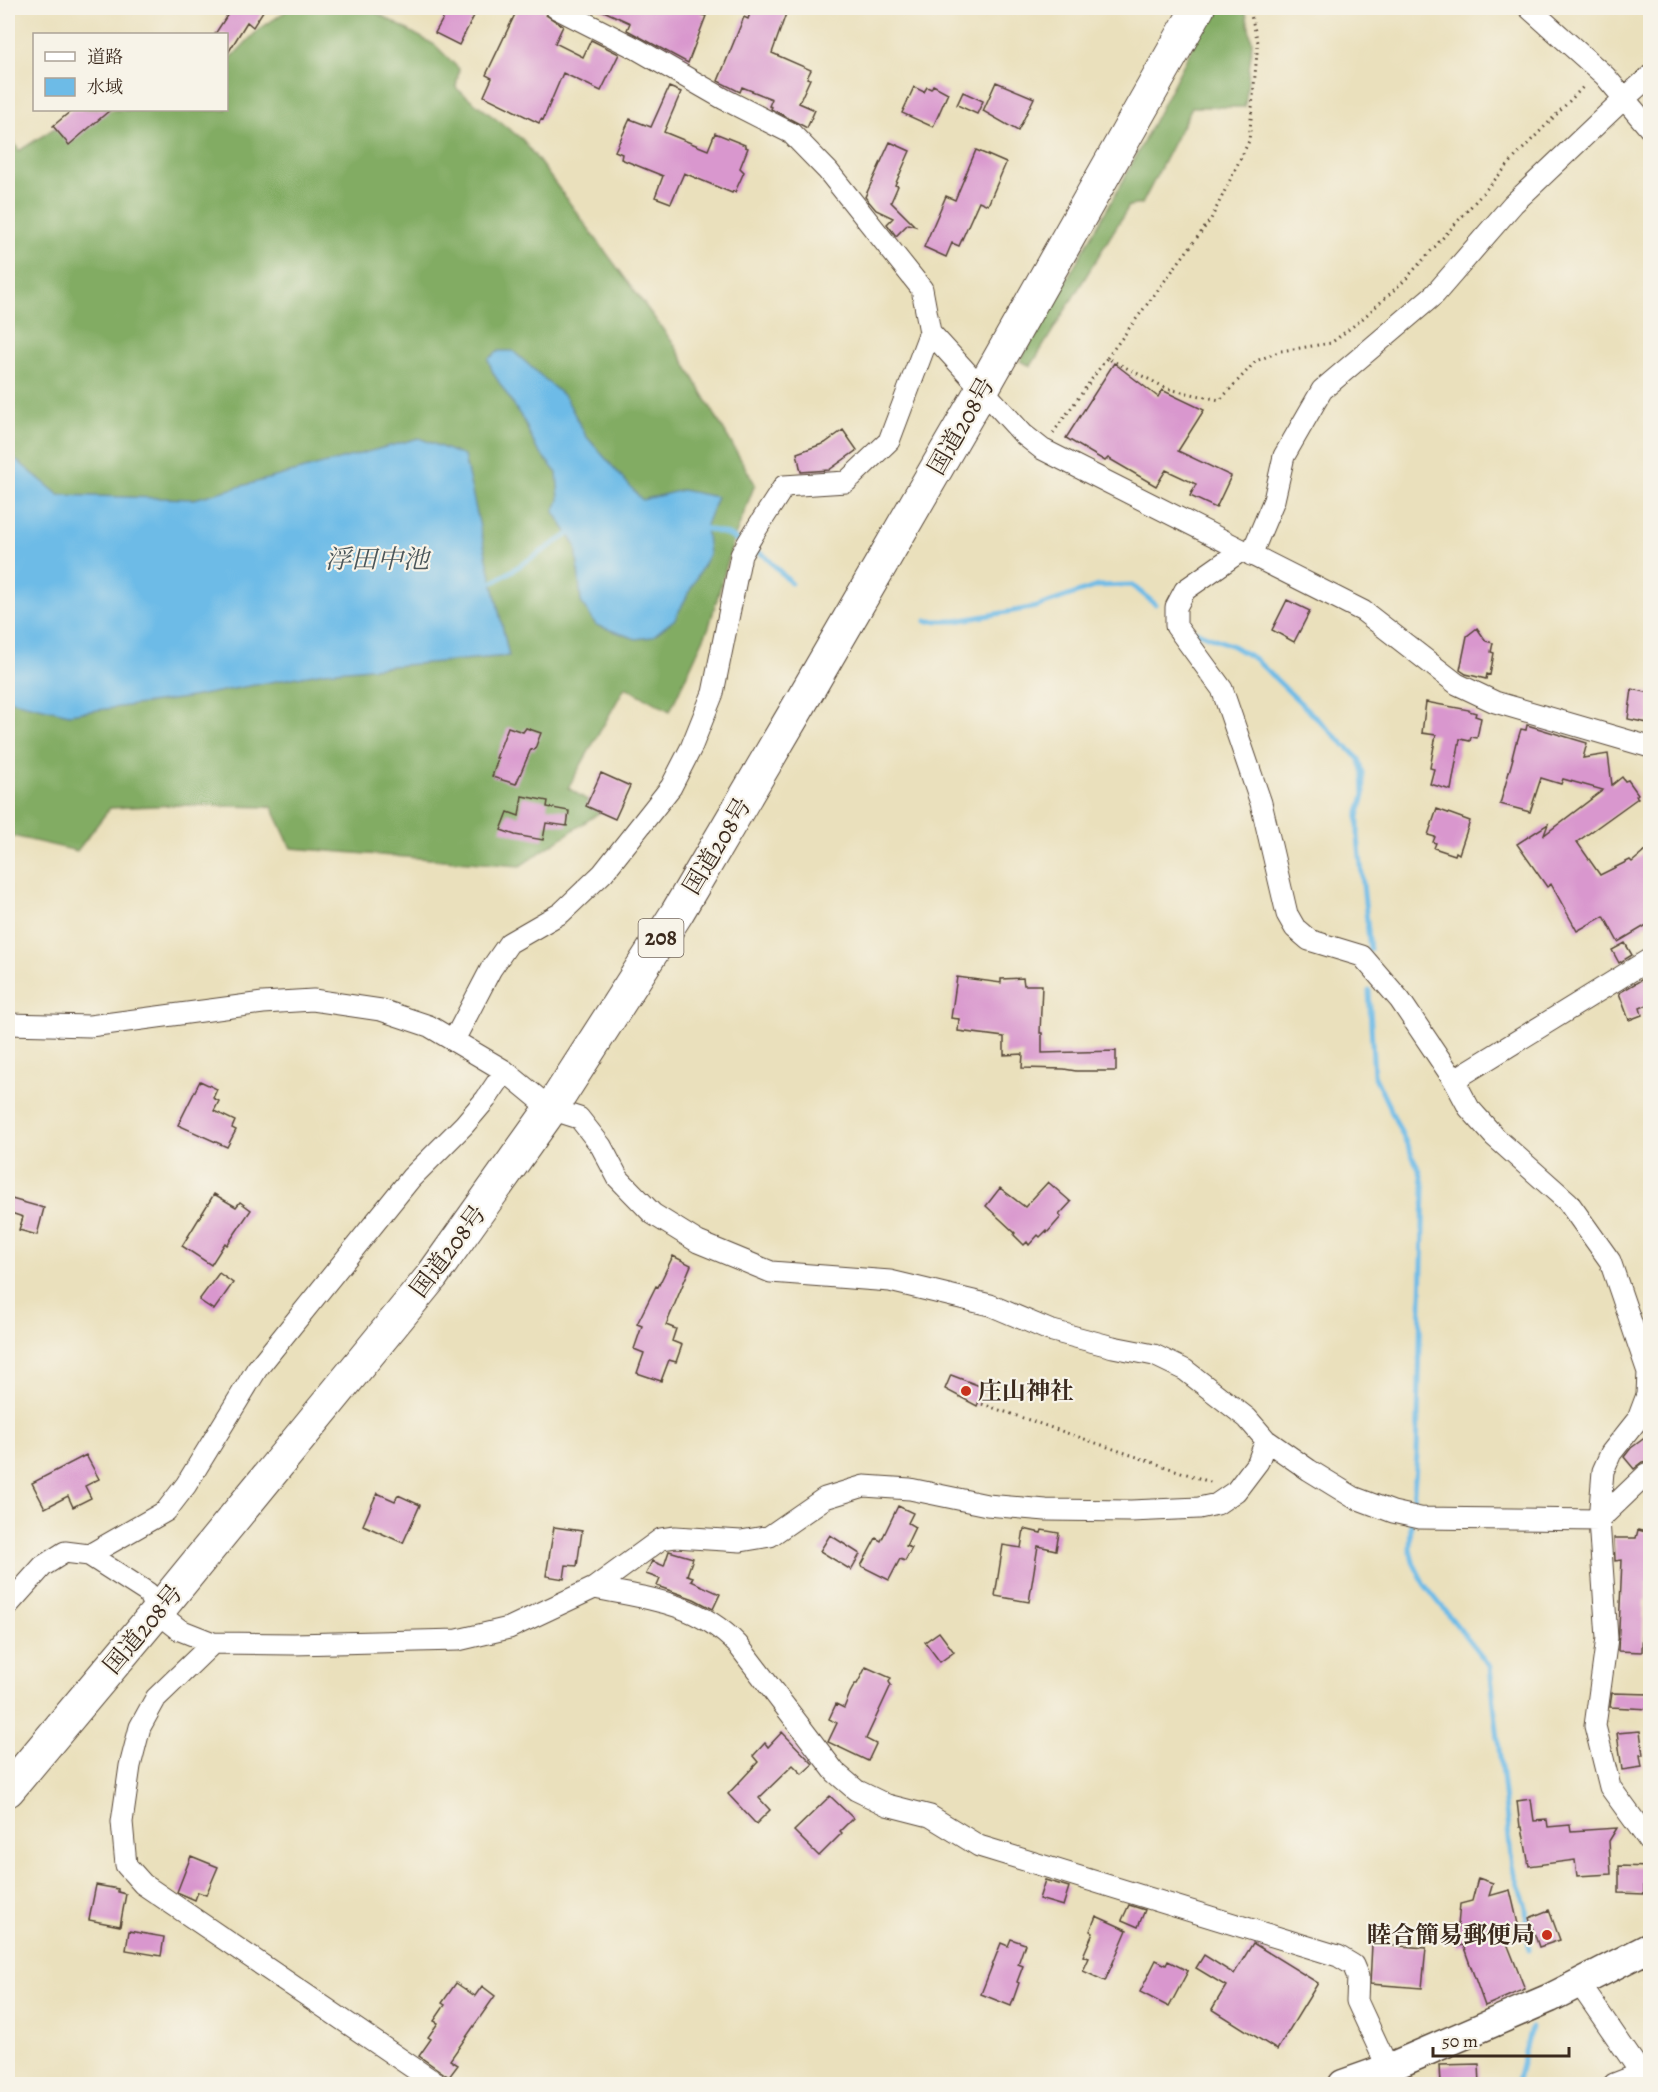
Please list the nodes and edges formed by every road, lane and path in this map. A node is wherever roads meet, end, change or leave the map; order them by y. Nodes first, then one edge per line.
1 (556, 8) edge
2 (1198, 8) edge
3 (1250, 8) edge
4 (1529, 8) edge
5 (1599, 70) junction
6 (1650, 76) edge
7 (1625, 98) junction
8 (1650, 129) edge
9 (930, 332) junction
10 (1107, 358) junction
11 (982, 388) junction
12 (1042, 449) junction
13 (1247, 553) junction
14 (1650, 747) edge
15 (1650, 959) edge
16 (8, 1024) edge
17 (454, 1040) junction
18 (505, 1071) junction
19 (1454, 1080) junction
20 (551, 1109) junction
21 (982, 1404) dead end
22 (1266, 1440) junction
23 (1650, 1473) edge
24 (1236, 1491) junction
25 (1599, 1520) junction
26 (89, 1555) junction
27 (594, 1588) junction
28 (8, 1605) edge
29 (157, 1612) junction
30 (213, 1643) junction
31 (8, 1790) edge
32 (1650, 1842) edge
33 (1650, 1947) edge
34 (1579, 1983) junction
35 (1388, 2068) junction
36 (1647, 2075) edge
37 (437, 2085) edge
38 (1343, 2085) edge
39 (1614, 2085) edge

1 - 9 street
2 - 11 highway, 国道208号 / 208
3 - 10 path
4 - 5 street
5 - 7 street
5 - 10 path
6 - 7 street
7 - 8 street
7 - 13 street
9 - 11 street
9 - 17 street
10 - 12 path
11 - 12 street
11 - 20 highway, 国道208号 / 208
12 - 13 street
13 - 14 street
13 - 19 street
15 - 19 street
16 - 17 street
17 - 18 street
18 - 20 street
18 - 26 street
19 - 25 street
20 - 22 street
20 - 29 highway, 国道208号 / 208
21 - 24 path
22 - 24 street
22 - 25 street
23 - 25 street
24 - 27 street
25 - 32 street
26 - 28 street
26 - 29 street
27 - 30 street
27 - 35 street
29 - 30 street
29 - 31 highway, 国道208号 / 208
30 - 37 street
33 - 34 main road
34 - 35 main road
34 - 36 street
35 - 38 main road
36 - 39 street

